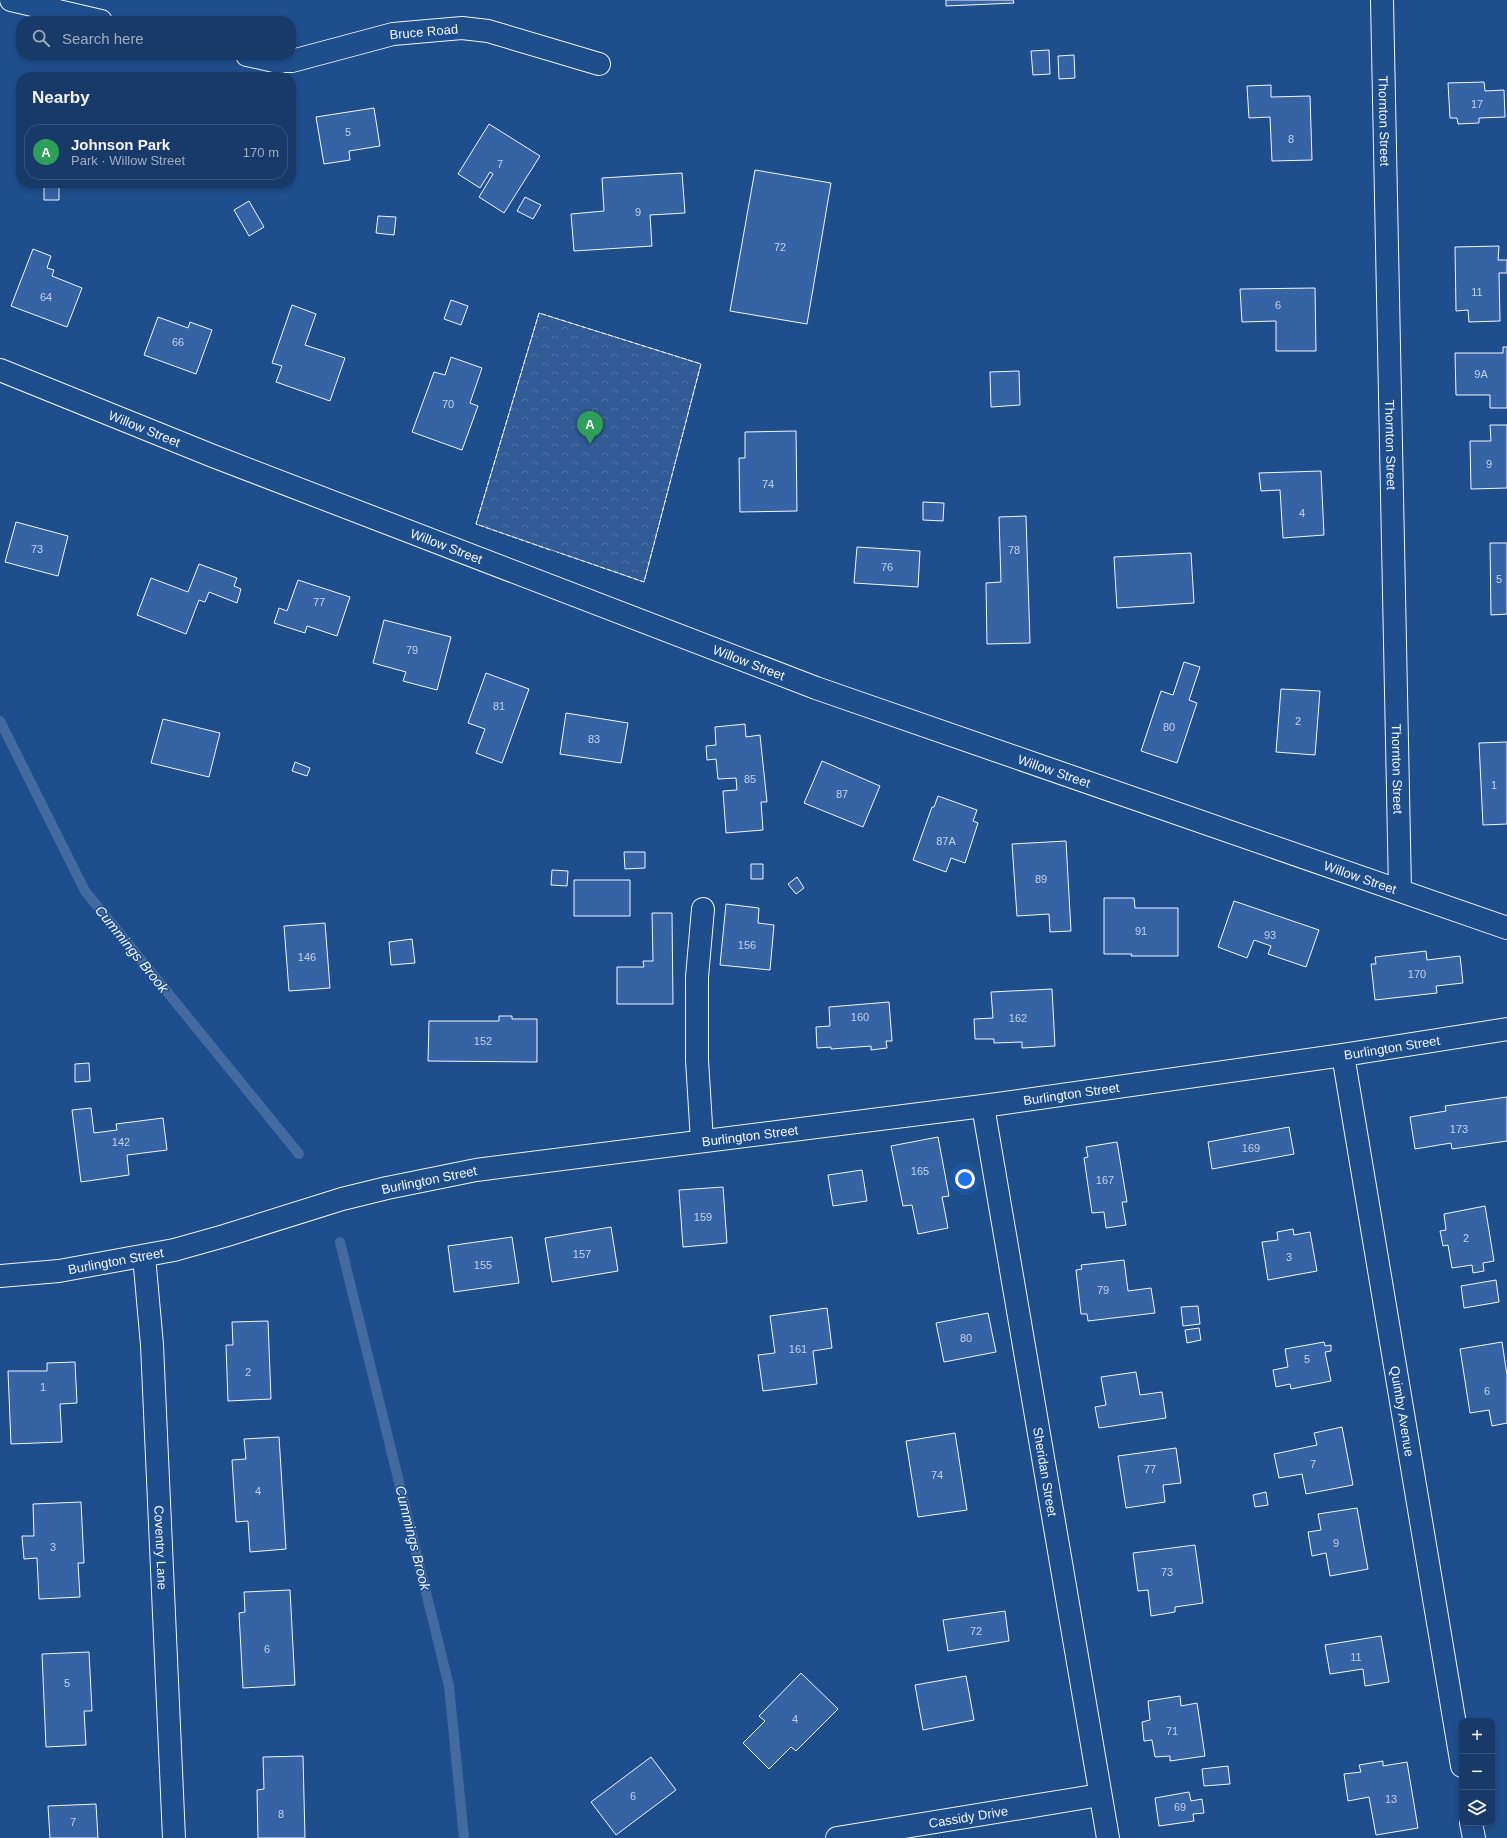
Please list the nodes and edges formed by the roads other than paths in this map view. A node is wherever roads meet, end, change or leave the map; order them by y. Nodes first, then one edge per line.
1 (11, 0) edge
2 (1382, 0) edge
3 (80, 16) edge
4 (270, 60) edge
5 (296, 60) edge
6 (296, 60) edge
7 (599, 64) dead end
8 (0, 370) edge
9 (1400, 890) junction
10 (703, 909) dead end
11 (1507, 928) edge
12 (1507, 1029) edge
13 (1343, 1055) junction
14 (983, 1106) junction
15 (702, 1141) junction
16 (144, 1256) junction
17 (0, 1276) edge
18 (1460, 1754) edge
19 (1100, 1795) junction
20 (1472, 1826) edge
21 (174, 1838) edge
22 (837, 1838) edge
23 (1108, 1838) edge
24 (1474, 1838) edge

1 - 3 street
2 - 9 street, Thornton Street
4 - 5 street, Bruce Road
6 - 7 street, Bruce Road
8 - 9 street, Willow Street
9 - 11 street, Willow Street
10 - 15 street
12 - 13 street, Burlington Street
13 - 14 street, Burlington Street
13 - 18 street, Quimby Avenue
14 - 15 street, Burlington Street
14 - 19 street, Sheridan Street
15 - 16 street, Burlington Street
16 - 17 street, Burlington Street
16 - 21 street, Coventry Lane
19 - 22 street, Cassidy Drive
19 - 23 street, Sheridan Street
20 - 24 street

